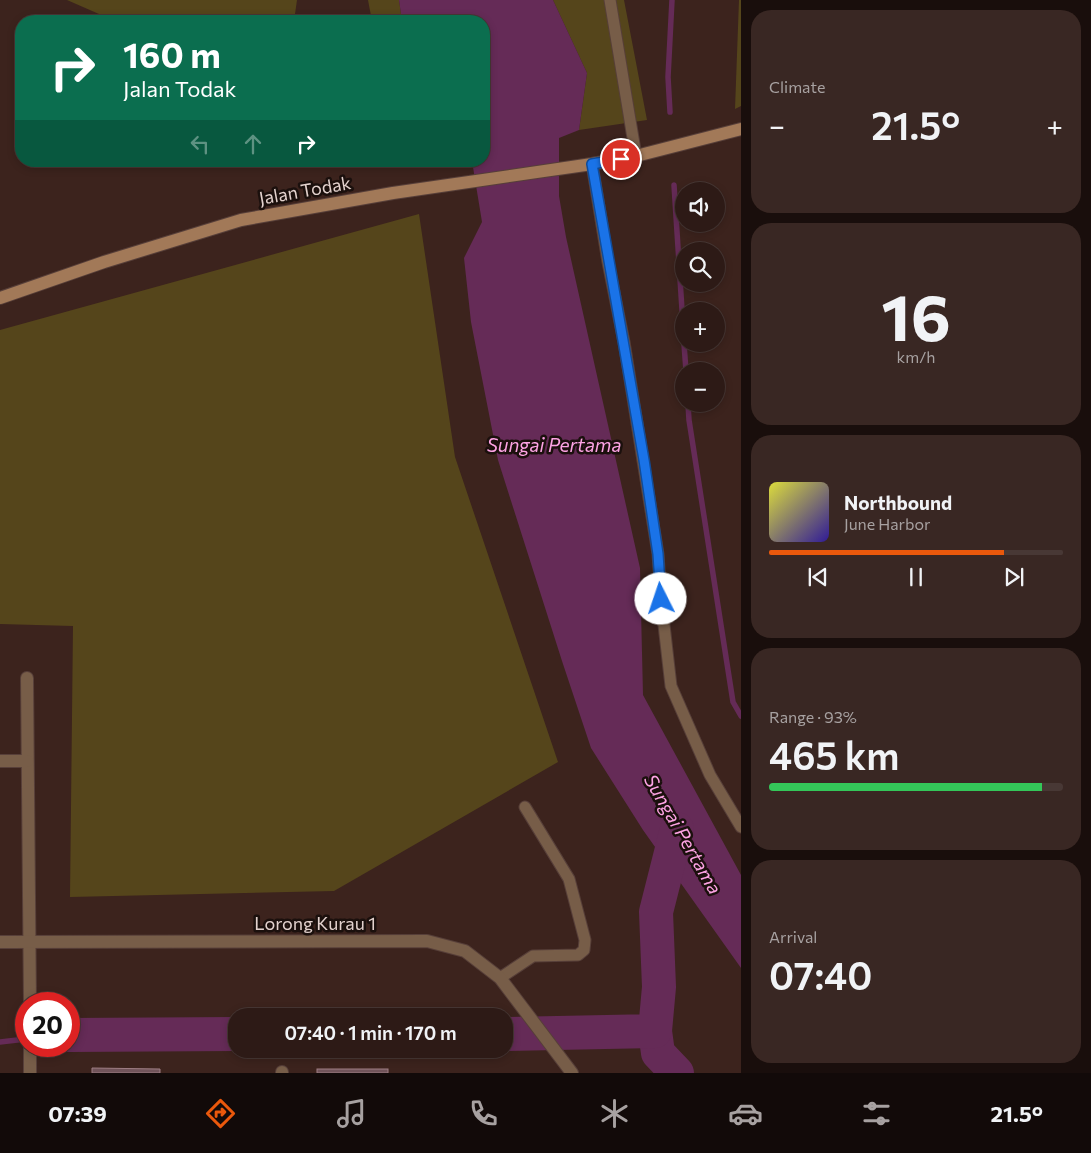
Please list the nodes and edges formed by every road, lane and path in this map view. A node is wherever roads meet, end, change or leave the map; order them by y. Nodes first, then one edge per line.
1 (610, 0) edge
2 (741, 129) edge
3 (636, 156) junction
4 (592, 164) junction
5 (0, 298) edge
6 (27, 678) dead end
7 (0, 761) edge
8 (27, 761) junction
9 (526, 807) dead end
10 (741, 827) edge
11 (0, 942) edge
12 (31, 943) junction
13 (500, 978) junction
14 (30, 992) edge
15 (571, 1072) edge

1 - 3 lane
2 - 3 main road, Jalan Todak
3 - 4 main road, Jalan Todak
4 - 5 main road, Jalan Todak
4 - 10 lane
6 - 8 street
7 - 8 street
8 - 12 street
9 - 13 lane
11 - 12 street, Lorong Kurau 1
12 - 13 street, Lorong Kurau 1
12 - 14 street
13 - 15 street, Lorong Kurau 1

